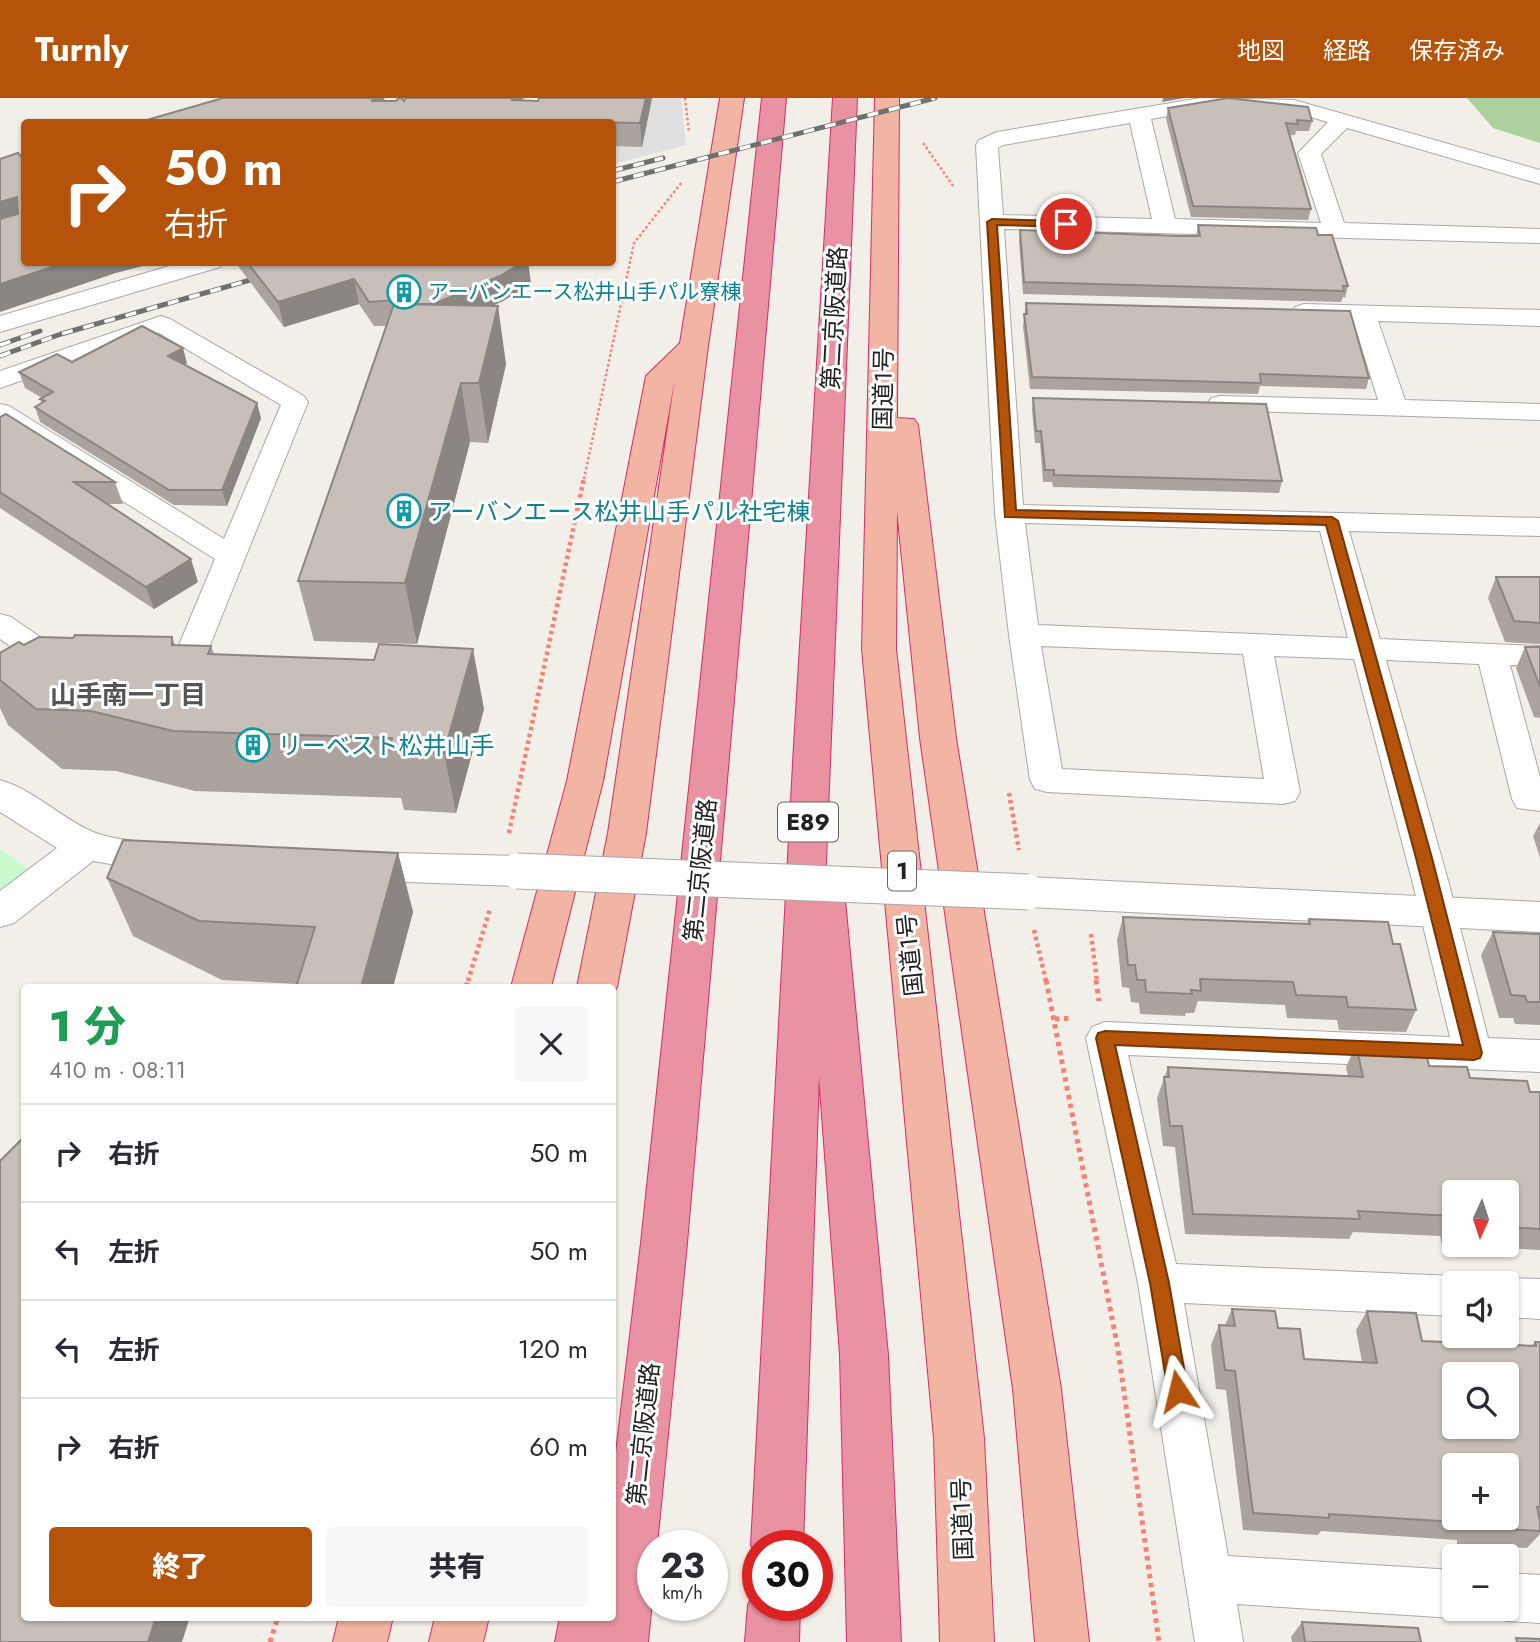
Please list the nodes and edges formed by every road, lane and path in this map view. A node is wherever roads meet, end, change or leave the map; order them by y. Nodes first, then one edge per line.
1 (536, 98) edge
2 (732, 98) edge
3 (774, 98) edge
4 (845, 98) edge
5 (887, 98) edge
6 (1139, 113) junction
7 (529, 119) edge
8 (1343, 120) junction
9 (1540, 177) edge
10 (683, 180) dead end
11 (992, 222) junction
12 (1165, 226) junction
13 (1335, 230) junction
14 (1540, 236) edge
15 (178, 266) edge
16 (128, 272) edge
17 (996, 303) junction
18 (1023, 304) edge
19 (1282, 311) edge
20 (1363, 313) junction
21 (1540, 318) edge
22 (0, 324) edge
23 (884, 337) junction
24 (694, 346) junction
25 (0, 380) edge
26 (1002, 399) junction
27 (1030, 400) edge
28 (1198, 403) edge
29 (1394, 408) junction
30 (0, 412) edge
31 (1540, 412) edge
32 (1009, 514) junction
33 (1332, 521) junction
34 (1540, 527) edge
35 (231, 556) junction
36 (0, 624) edge
37 (1024, 635) junction
38 (1257, 646) junction
39 (1368, 651) junction
40 (1492, 655) junction
41 (1540, 656) edge
42 (131, 673) edge
43 (68, 676) edge
44 (812, 745) junction
45 (0, 793) edge
46 (1540, 799) edge
47 (86, 846) junction
48 (204, 861) edge
49 (312, 865) edge
50 (509, 871) junction
51 (1031, 909) junction
52 (0, 912) edge
53 (1438, 913) junction
54 (1540, 917) edge
55 (1090, 928) dead end
56 (467, 984) edge
57 (532, 984) edge
58 (598, 984) edge
59 (1105, 1038) junction
60 (1474, 1053) junction
61 (1540, 1056) edge
62 (664, 1243) junction
63 (1159, 1283) junction
64 (1442, 1295) edge
65 (1519, 1298) edge
66 (1540, 1299) edge
67 (616, 1474) edge
68 (777, 1530) edge
69 (1210, 1579) junction
70 (1442, 1593) edge
71 (1519, 1598) edge
72 (1540, 1599) edge
73 (277, 1621) edge
74 (365, 1621) edge
75 (461, 1621) edge
76 (586, 1621) edge
77 (773, 1621) edge
78 (270, 1642) edge
79 (359, 1642) edge
80 (456, 1642) edge
81 (582, 1642) edge
82 (621, 1642) edge
83 (772, 1642) edge
84 (874, 1642) edge
85 (967, 1642) edge
86 (1062, 1642) edge
87 (1159, 1642) edge
88 (1219, 1642) edge

1 - 7 street
2 - 24 highway
3 - 62 highway, 第二京阪道路
4 - 44 highway, 第二京阪道路 / E89
5 - 23 highway, 国道1号 / 1
6 - 8 street
6 - 11 street
6 - 12 street
8 - 9 street
8 - 13 street
10 - 50 path
11 - 12 street
11 - 17 street
12 - 13 street
13 - 14 street
15 - 16 street
16 - 22 street
17 - 18 street
17 - 26 street
19 - 20 street
20 - 21 street
20 - 29 street
23 - 85 highway, 国道1号 / 1
23 - 86 highway, 1
24 - 57 highway
24 - 58 highway
25 - 35 street
26 - 27 street
26 - 32 street
28 - 29 street
29 - 31 street
30 - 35 street
32 - 33 street
32 - 37 street
33 - 34 street
33 - 39 street
35 - 42 street
36 - 43 street
37 - 38 street
37 - 38 street
38 - 39 street
39 - 40 street
39 - 53 street
40 - 41 street
40 - 46 street
44 - 68 highway, 第二京阪道路 / E89
44 - 84 highway
45 - 47 street
47 - 48 street
47 - 52 street
49 - 50 street
50 - 51 street, bridge
50 - 56 path
51 - 53 street
51 - 87 path
53 - 54 street
53 - 60 street
55 - 59 path
59 - 60 street
59 - 63 street
60 - 61 street
62 - 67 highway
62 - 82 highway, 第二京阪道路
63 - 64 street
63 - 69 street
65 - 66 street
69 - 70 street
69 - 88 street
71 - 72 street
73 - 78 path
74 - 79 highway
75 - 80 highway
76 - 81 highway
77 - 83 highway

